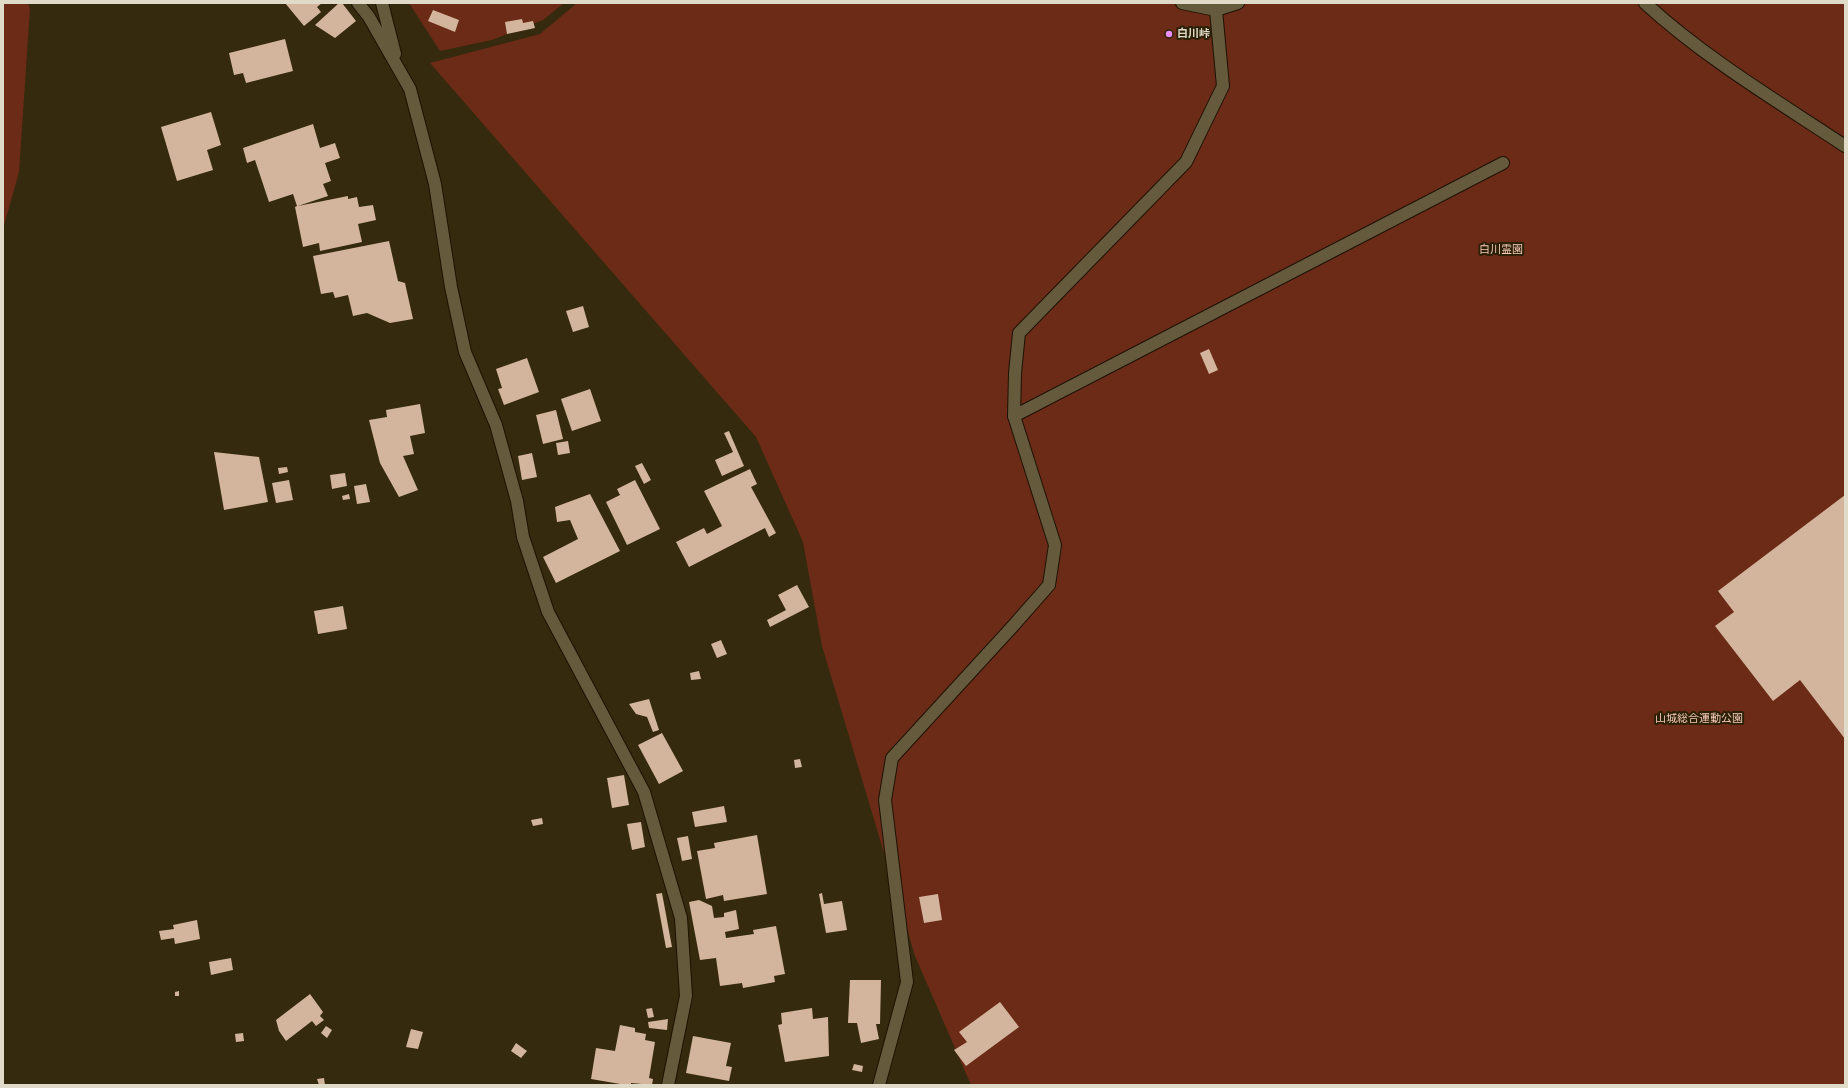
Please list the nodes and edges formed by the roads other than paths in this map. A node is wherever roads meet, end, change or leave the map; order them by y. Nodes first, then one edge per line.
1 (358, 3) edge
2 (382, 3) edge
3 (1182, 3) edge
4 (1238, 3) edge
5 (1645, 3) edge
6 (1216, 10) junction
7 (400, 71) junction
8 (1845, 146) edge
9 (1503, 163) dead end
10 (1014, 416) junction
11 (668, 1085) edge
12 (879, 1085) edge

1 - 7 street
2 - 7 street
3 - 6 street
4 - 6 street
5 - 8 street
6 - 10 street
7 - 11 street
9 - 10 street
10 - 12 street

